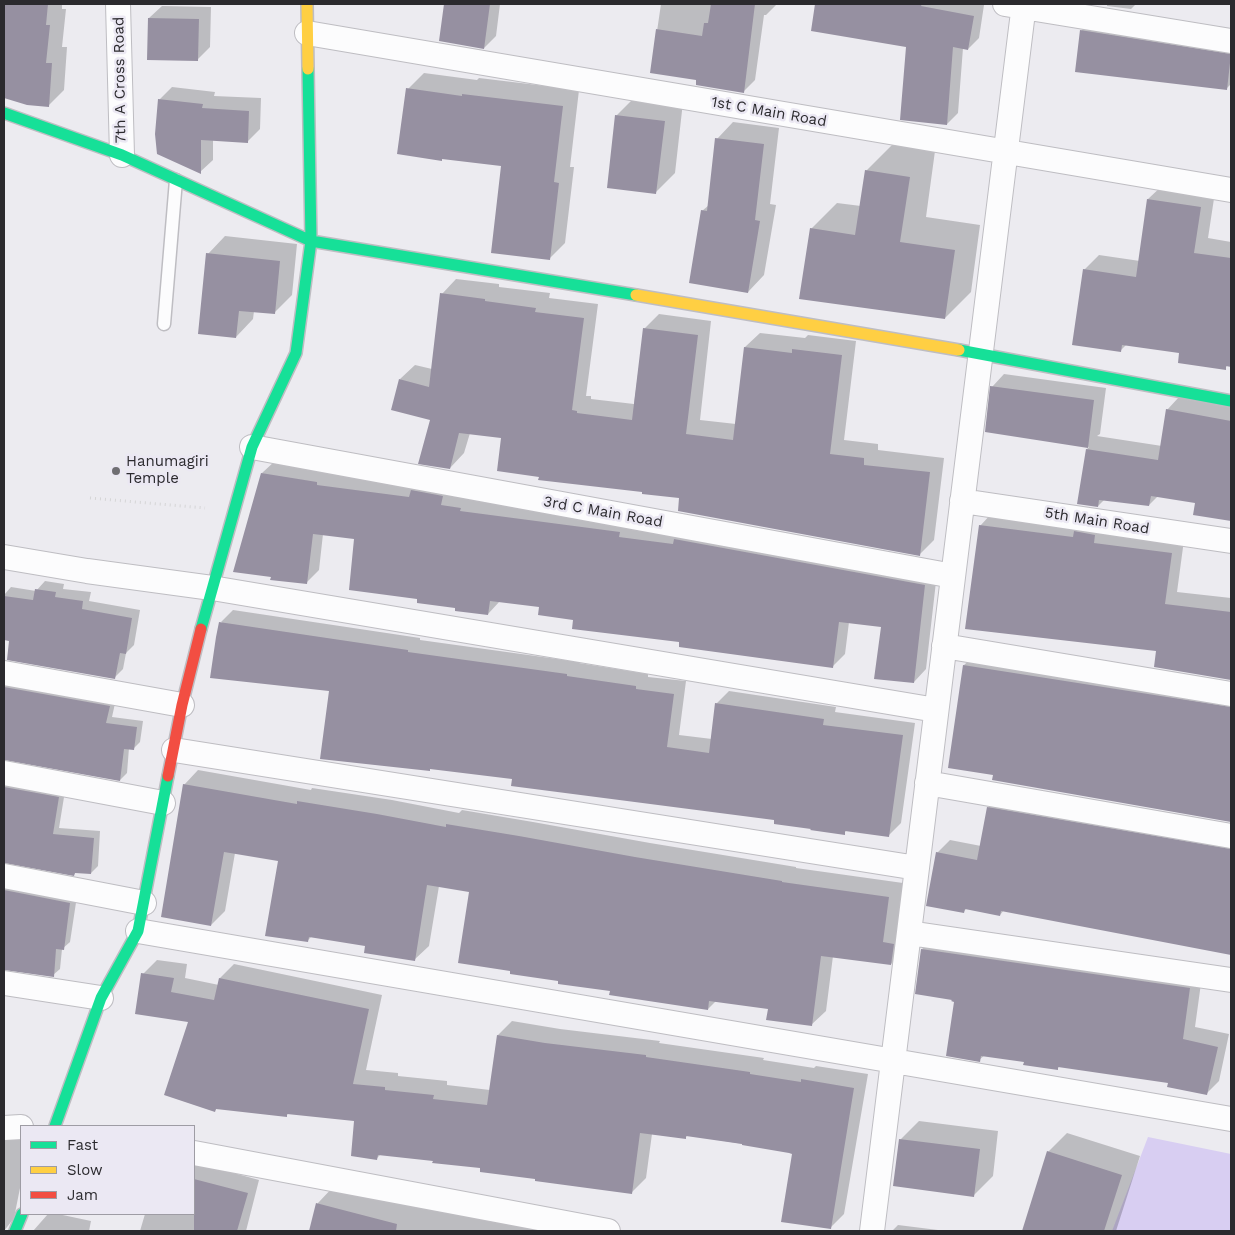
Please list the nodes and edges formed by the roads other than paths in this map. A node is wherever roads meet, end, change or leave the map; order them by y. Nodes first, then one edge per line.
1 (118, 4) edge
2 (307, 4) edge
3 (1017, 5) edge
4 (307, 33) junction
5 (1231, 41) edge
6 (4, 113) edge
7 (1005, 153) junction
8 (122, 155) junction
9 (176, 180) junction
10 (1231, 190) edge
11 (311, 240) junction
12 (164, 324) dead end
13 (980, 352) junction
14 (1231, 401) edge
15 (252, 447) junction
16 (962, 500) junction
17 (1231, 541) edge
18 (4, 557) edge
19 (953, 576) junction
20 (212, 588) junction
21 (944, 646) junction
22 (4, 673) edge
23 (1231, 694) edge
24 (182, 705) junction
25 (936, 710) junction
26 (174, 750) junction
27 (4, 773) edge
28 (927, 784) junction
29 (163, 803) junction
30 (1231, 836) edge
31 (916, 868) junction
32 (4, 876) edge
33 (144, 903) junction
34 (138, 931) junction
35 (909, 933) junction
36 (1231, 980) edge
37 (4, 983) edge
38 (101, 998) junction
39 (893, 1061) junction
40 (1231, 1119) edge
41 (55, 1125) edge
42 (20, 1127) edge
43 (4, 1128) edge
44 (195, 1153) edge
45 (22, 1215) edge
46 (15, 1231) edge
47 (608, 1231) edge
48 (872, 1231) edge

1 - 8 street, 7th A Cross Road
2 - 4 street
3 - 5 street
3 - 7 street
4 - 7 street, 1st C Main Road
4 - 11 street
6 - 8 street
7 - 10 street, 1st C Main Road
7 - 13 street
8 - 9 street
9 - 11 street
9 - 12 lane
11 - 13 street
11 - 15 street
13 - 14 street
13 - 16 street
15 - 19 street, 3rd C Main Road
15 - 20 street
16 - 17 street, 5th Main Road
16 - 19 street
18 - 20 street
19 - 21 street
20 - 24 street
20 - 25 street
21 - 23 street
21 - 25 street
22 - 24 street
24 - 26 street
25 - 28 street
26 - 29 street
26 - 31 street
27 - 29 street
28 - 30 street
28 - 31 street
29 - 33 street
31 - 35 street
32 - 33 street
33 - 34 street
34 - 38 street
34 - 39 street
35 - 36 street
35 - 39 street
37 - 38 street
38 - 41 street
39 - 40 street
39 - 48 street
42 - 43 street
44 - 47 street
45 - 46 street

